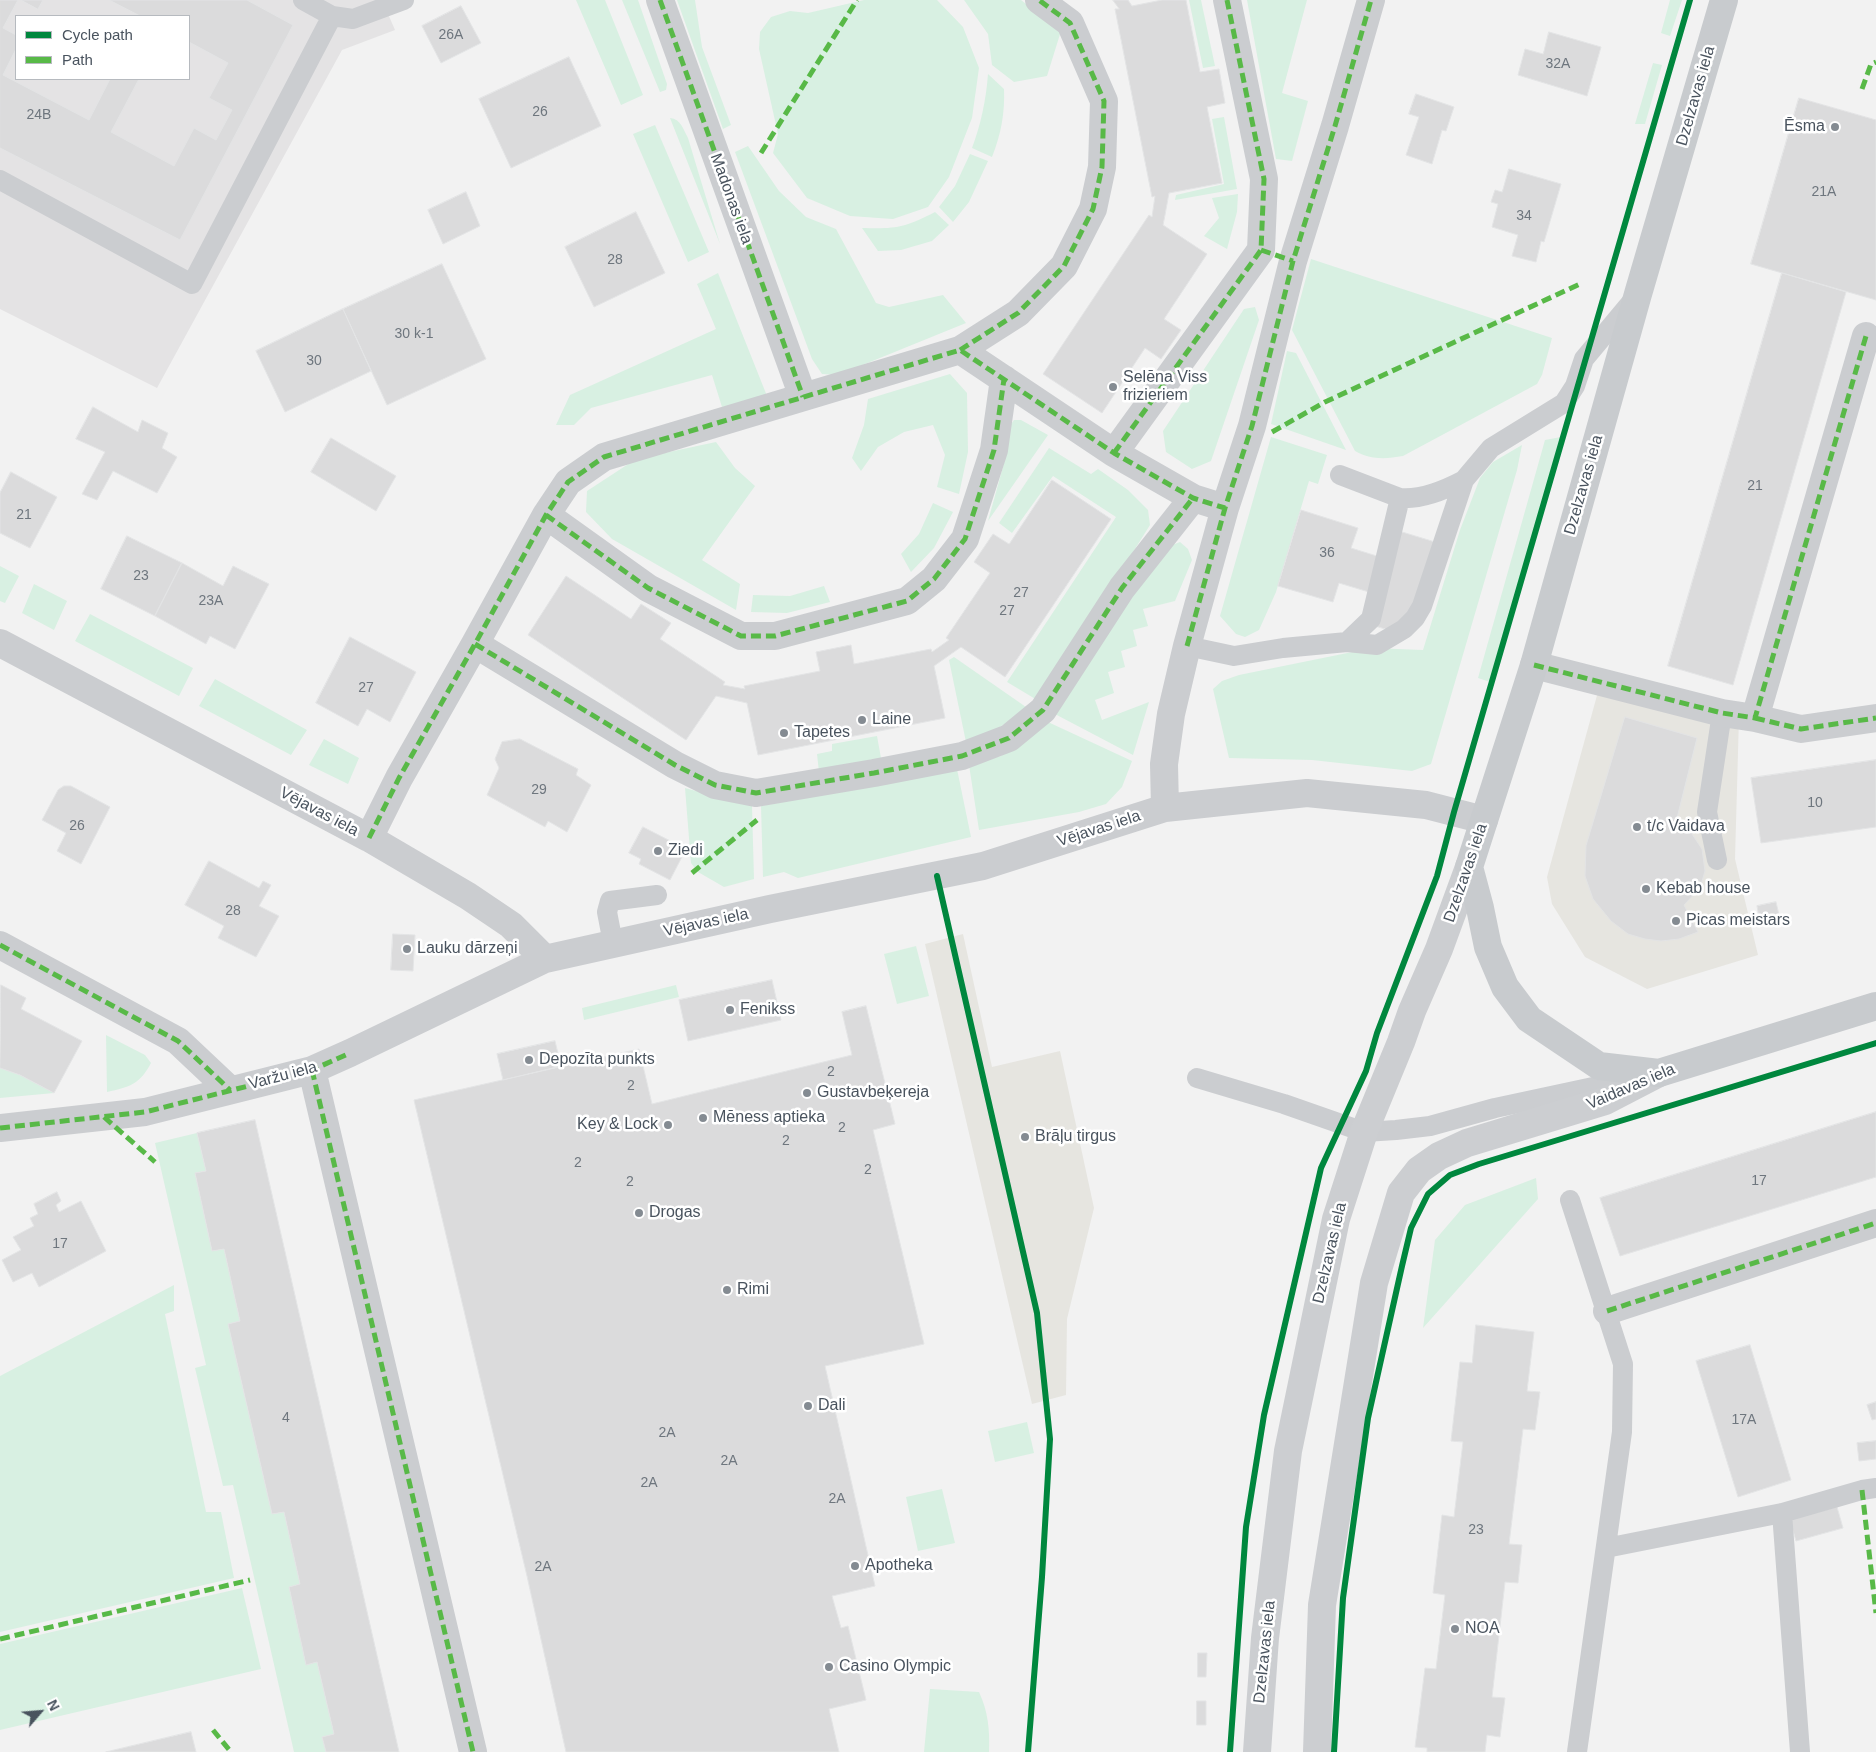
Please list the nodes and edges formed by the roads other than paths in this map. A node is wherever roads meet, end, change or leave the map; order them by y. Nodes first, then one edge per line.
1 (303, 0) edge
2 (404, 0) edge
3 (660, 0) edge
4 (1039, 0) edge
5 (1227, 0) edge
6 (1371, 0) edge
7 (1724, 0) edge
8 (332, 16) junction
9 (0, 180) edge
10 (1261, 250) junction
11 (1292, 261) junction
12 (1638, 294) junction
13 (1866, 336) dead end
14 (960, 350) junction
15 (1004, 379) junction
16 (803, 397) junction
17 (1114, 453) junction
18 (1340, 475) dead end
19 (1464, 480) junction
20 (1193, 498) junction
21 (1400, 498) junction
22 (1225, 508) junction
23 (546, 515) junction
24 (1346, 642) junction
25 (0, 643) edge
26 (475, 644) junction
27 (1187, 646) junction
28 (1534, 665) junction
29 (1722, 713) junction
30 (1755, 718) junction
31 (1876, 718) edge
32 (1165, 808) junction
33 (1484, 820) junction
34 (369, 838) junction
35 (1717, 860) dead end
36 (1469, 867) junction
37 (657, 895) dead end
38 (613, 943) junction
39 (0, 945) edge
40 (545, 959) junction
41 (1876, 1006) edge
42 (312, 1070) junction
43 (1659, 1073) junction
44 (1198, 1078) dead end
45 (230, 1090) junction
46 (0, 1128) edge
47 (1364, 1132) junction
48 (1570, 1200) dead end
49 (1876, 1223) edge
50 (1607, 1311) junction
51 (1876, 1488) edge
52 (1782, 1513) junction
53 (1606, 1548) junction
54 (473, 1752) edge
55 (1256, 1752) edge
56 (1317, 1752) edge
57 (1577, 1752) edge
58 (1800, 1752) edge

1 - 8 lane
2 - 8 lane
3 - 16 street, Madonas iela
4 - 14 street
5 - 10 street
6 - 11 street
7 - 12 main road, Dzelzavas iela
8 - 9 lane
10 - 11 street
10 - 17 street
11 - 22 street
12 - 19 lane
12 - 28 main road, Dzelzavas iela
13 - 30 street
14 - 15 street
14 - 16 street
15 - 17 street
15 - 23 street
16 - 23 street
17 - 20 street
18 - 21 lane
19 - 21 lane
19 - 24 lane
20 - 22 street
20 - 26 street
21 - 24 lane
22 - 27 street
23 - 26 street
24 - 27 lane
25 - 34 street, Vējavas iela
26 - 34 street
27 - 32 street
28 - 29 street
28 - 33 main road, Dzelzavas iela
29 - 30 street
29 - 35 lane
30 - 31 street
32 - 33 street, Vējavas iela
32 - 38 street, Vējavas iela
33 - 36 main road, Dzelzavas iela
34 - 40 street, Vējavas iela
36 - 43 main road
36 - 47 main road, Dzelzavas iela
37 - 38 lane
38 - 40 street, Vējavas iela
39 - 45 street
40 - 42 street, Varžu iela
41 - 43 main road, Vaidavas iela
42 - 45 street, Varžu iela
42 - 54 street
43 - 47 lane
43 - 56 main road, Vaidavas iela
44 - 47 lane
45 - 46 street, Varžu iela
47 - 55 main road, Dzelzavas iela
48 - 50 lane
49 - 50 street
50 - 53 lane
51 - 52 lane
52 - 53 lane
52 - 58 lane
53 - 57 lane

